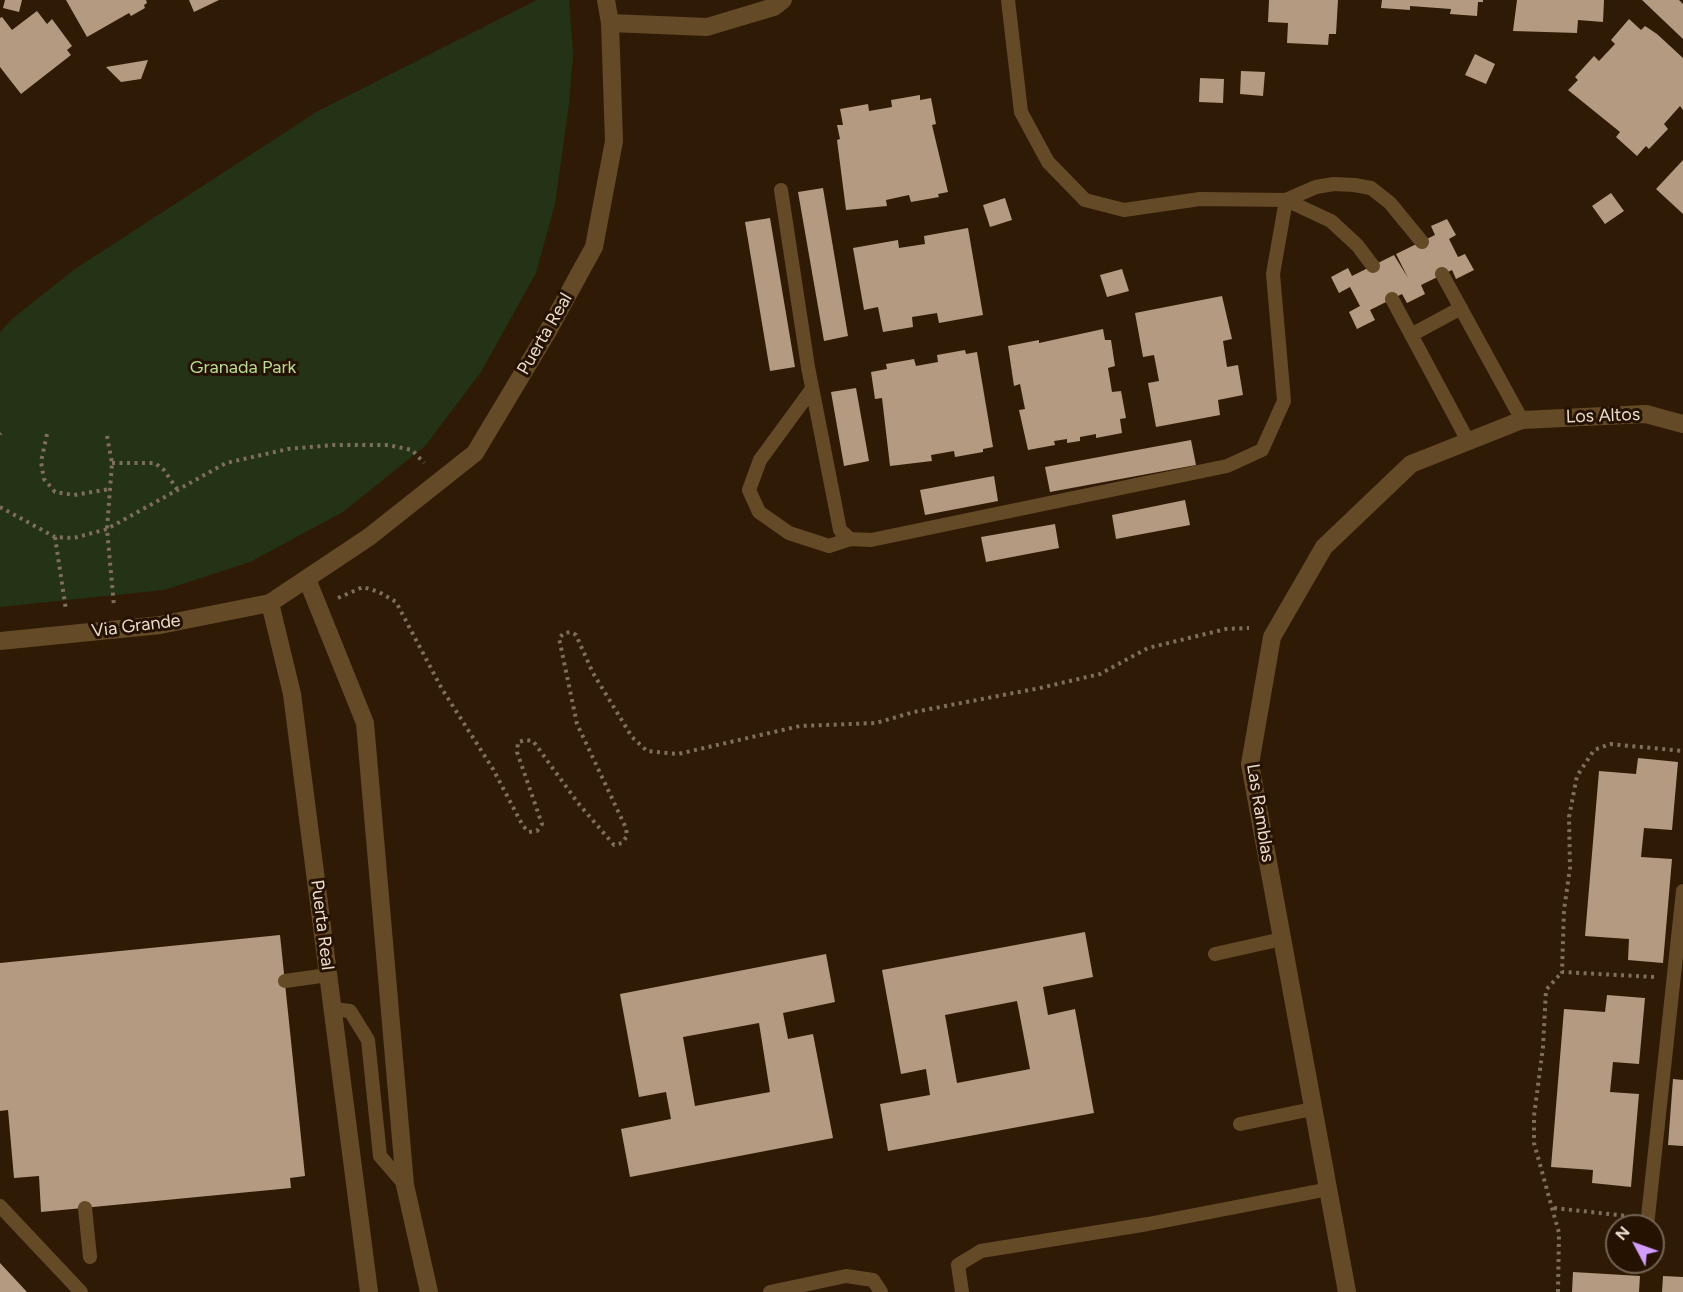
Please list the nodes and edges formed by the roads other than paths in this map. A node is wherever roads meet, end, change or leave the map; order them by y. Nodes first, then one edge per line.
1 (606, 0) edge
2 (783, 0) edge
3 (1008, 0) edge
4 (610, 23) junction
5 (781, 190) dead end
6 (1286, 200) junction
7 (1422, 242) dead end
8 (1373, 266) dead end
9 (1442, 274) dead end
10 (1392, 299) dead end
11 (1461, 308) junction
12 (1411, 335) junction
13 (812, 389) junction
14 (1522, 420) junction
15 (1683, 424) edge
16 (1468, 441) junction
17 (850, 539) junction
18 (307, 579) junction
19 (270, 603) junction
20 (0, 641) edge
21 (1683, 891) edge
22 (1282, 939) junction
23 (1215, 954) dead end
24 (328, 975) junction
25 (285, 981) dead end
26 (332, 1009) junction
27 (1312, 1109) junction
28 (1240, 1124) dead end
29 (405, 1185) junction
30 (1329, 1189) junction
31 (0, 1206) edge
32 (85, 1208) dead end
33 (1649, 1214) edge
34 (90, 1257) dead end
35 (81, 1292) edge
36 (369, 1292) edge
37 (429, 1292) edge
38 (771, 1292) edge
39 (881, 1292) edge
40 (962, 1292) edge
41 (1347, 1292) edge

1 - 4 street, Puerta Real
2 - 4 street
3 - 6 lane
4 - 18 street, Puerta Real
5 - 13 lane
6 - 7 lane
6 - 8 lane
6 - 17 lane
9 - 11 lane
10 - 12 lane
11 - 12 lane
11 - 14 lane
12 - 16 lane
13 - 17 lane
13 - 17 lane
14 - 15 street, Los Altos
14 - 16 street, Las Ramblas
16 - 22 street, Las Ramblas
18 - 19 street, Puerta Real
18 - 29 street
19 - 20 street, Via Grande
19 - 24 street, Puerta Real
21 - 33 lane
22 - 23 lane
22 - 27 street, Las Ramblas
24 - 25 lane
24 - 26 street, Puerta Real
26 - 29 lane
26 - 36 street, Puerta Real
27 - 28 lane
27 - 30 street, Las Ramblas
29 - 37 street
30 - 40 lane
30 - 41 street, Las Ramblas
31 - 35 lane
32 - 34 lane
38 - 39 lane

